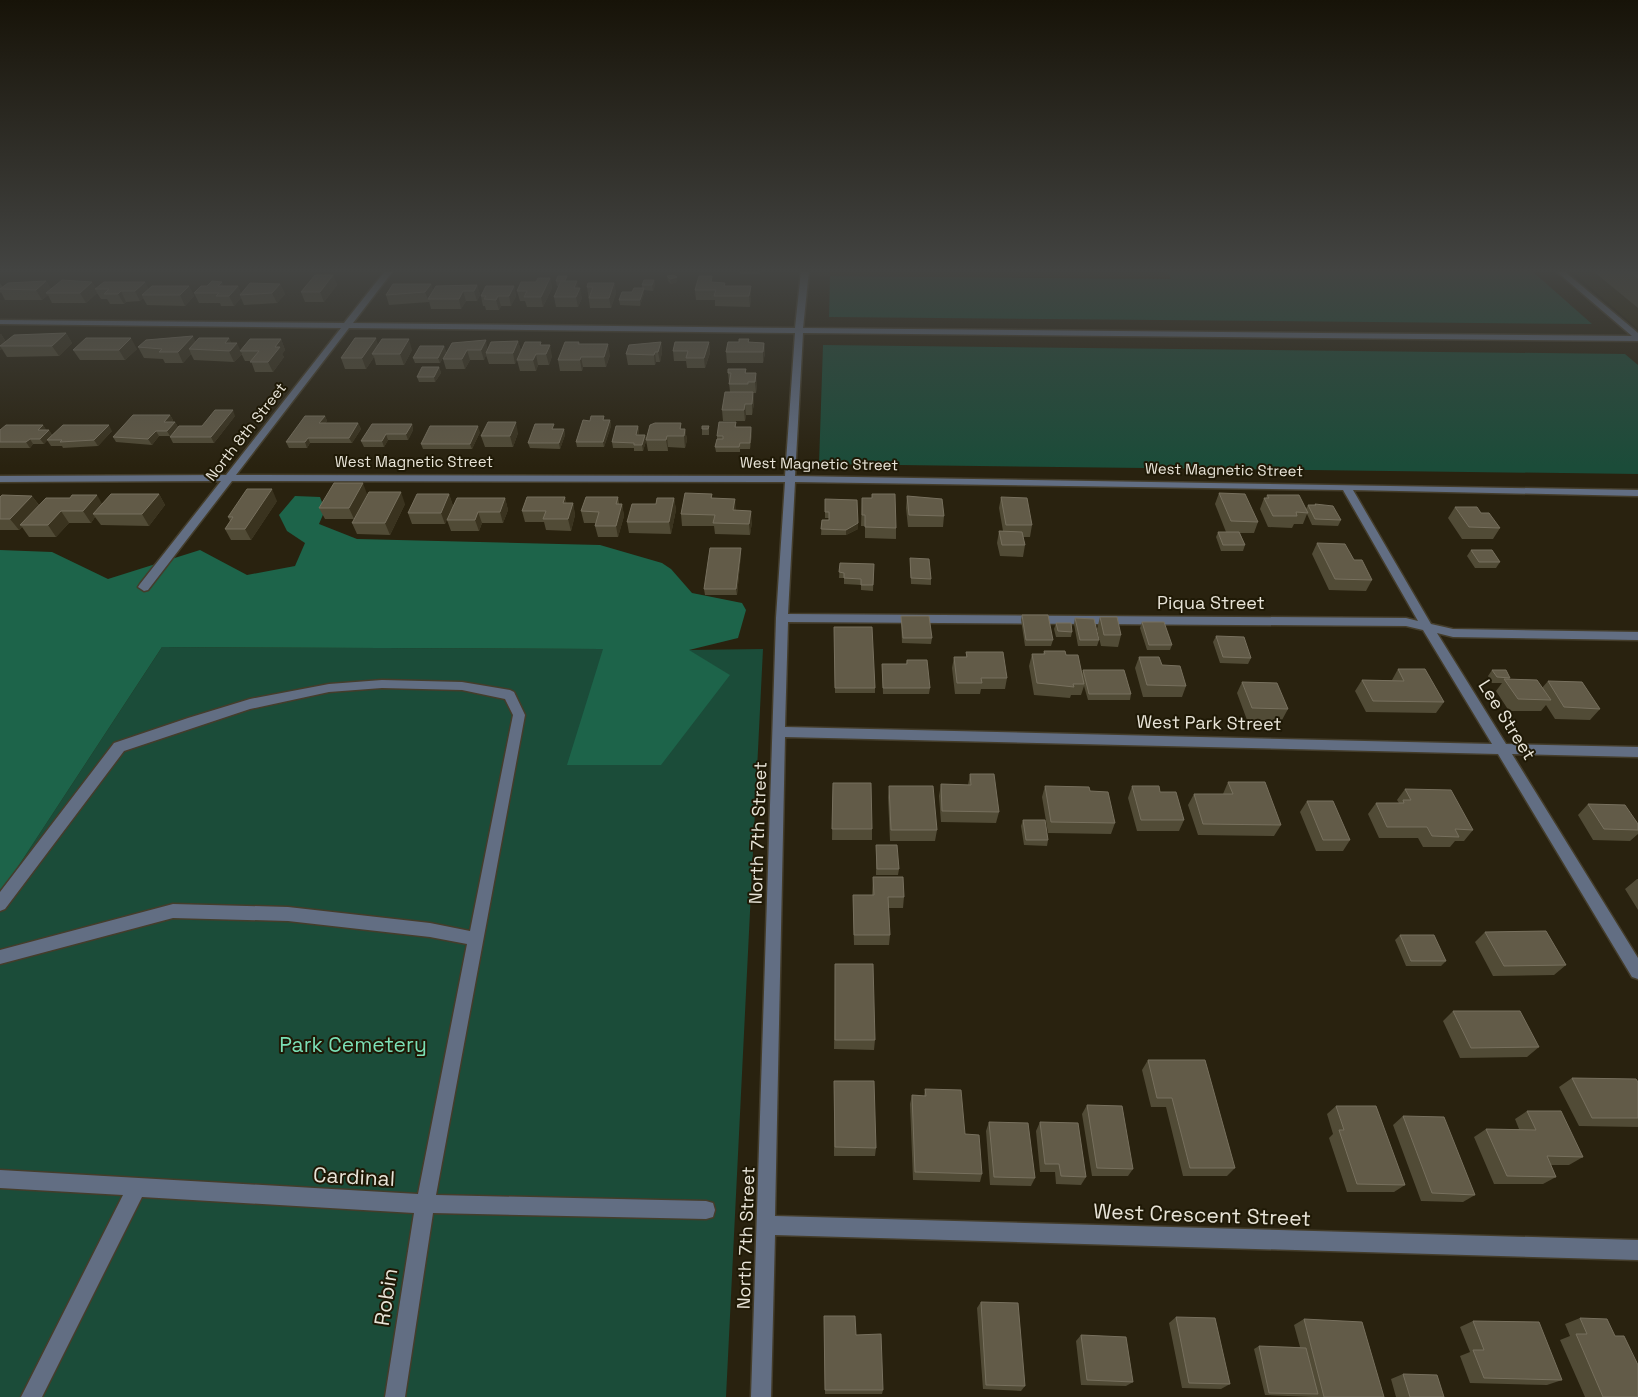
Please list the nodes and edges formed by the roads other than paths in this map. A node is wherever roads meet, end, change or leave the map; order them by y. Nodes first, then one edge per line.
1 (339, 336) edge
2 (799, 336) edge
3 (1385, 336) edge
4 (1638, 338) edge
5 (231, 477) junction
6 (790, 478) junction
7 (0, 479) edge
8 (1346, 487) junction
9 (1638, 493) edge
10 (144, 587) dead end
11 (782, 618) junction
12 (1428, 628) junction
13 (1638, 636) edge
14 (780, 732) junction
15 (1503, 749) junction
16 (1638, 752) edge
17 (0, 904) edge
18 (476, 939) junction
19 (0, 957) edge
20 (1638, 972) edge
21 (0, 1179) edge
22 (137, 1187) junction
23 (425, 1204) junction
24 (706, 1210) dead end
25 (766, 1225) junction
26 (1638, 1250) edge
27 (30, 1397) edge
28 (395, 1397) edge
29 (761, 1397) edge

1 - 5 street, North 8th Street
2 - 6 street, North 7th Street
3 - 4 street
5 - 6 street, West Magnetic Street
5 - 7 street, West Magnetic Street
5 - 10 street, North 8th Street
6 - 8 street, West Magnetic Street
6 - 11 street, North 7th Street
8 - 9 street, West Magnetic Street
8 - 12 street, Lee Street
11 - 12 street, Piqua Street
11 - 14 street, North 7th Street
12 - 13 street, Piqua Street
12 - 15 street, Lee Street
14 - 15 street, West Park Street
14 - 25 street, North 7th Street
15 - 16 street, West Park Street
15 - 20 street, Lee Street
17 - 18 street, Robin
18 - 19 street
18 - 23 street, Robin
21 - 22 street, Cardinal
22 - 23 street, Cardinal
22 - 27 street
23 - 24 street, Cardinal
23 - 28 street, Robin
25 - 26 street, West Crescent Street
25 - 29 street, North 7th Street

